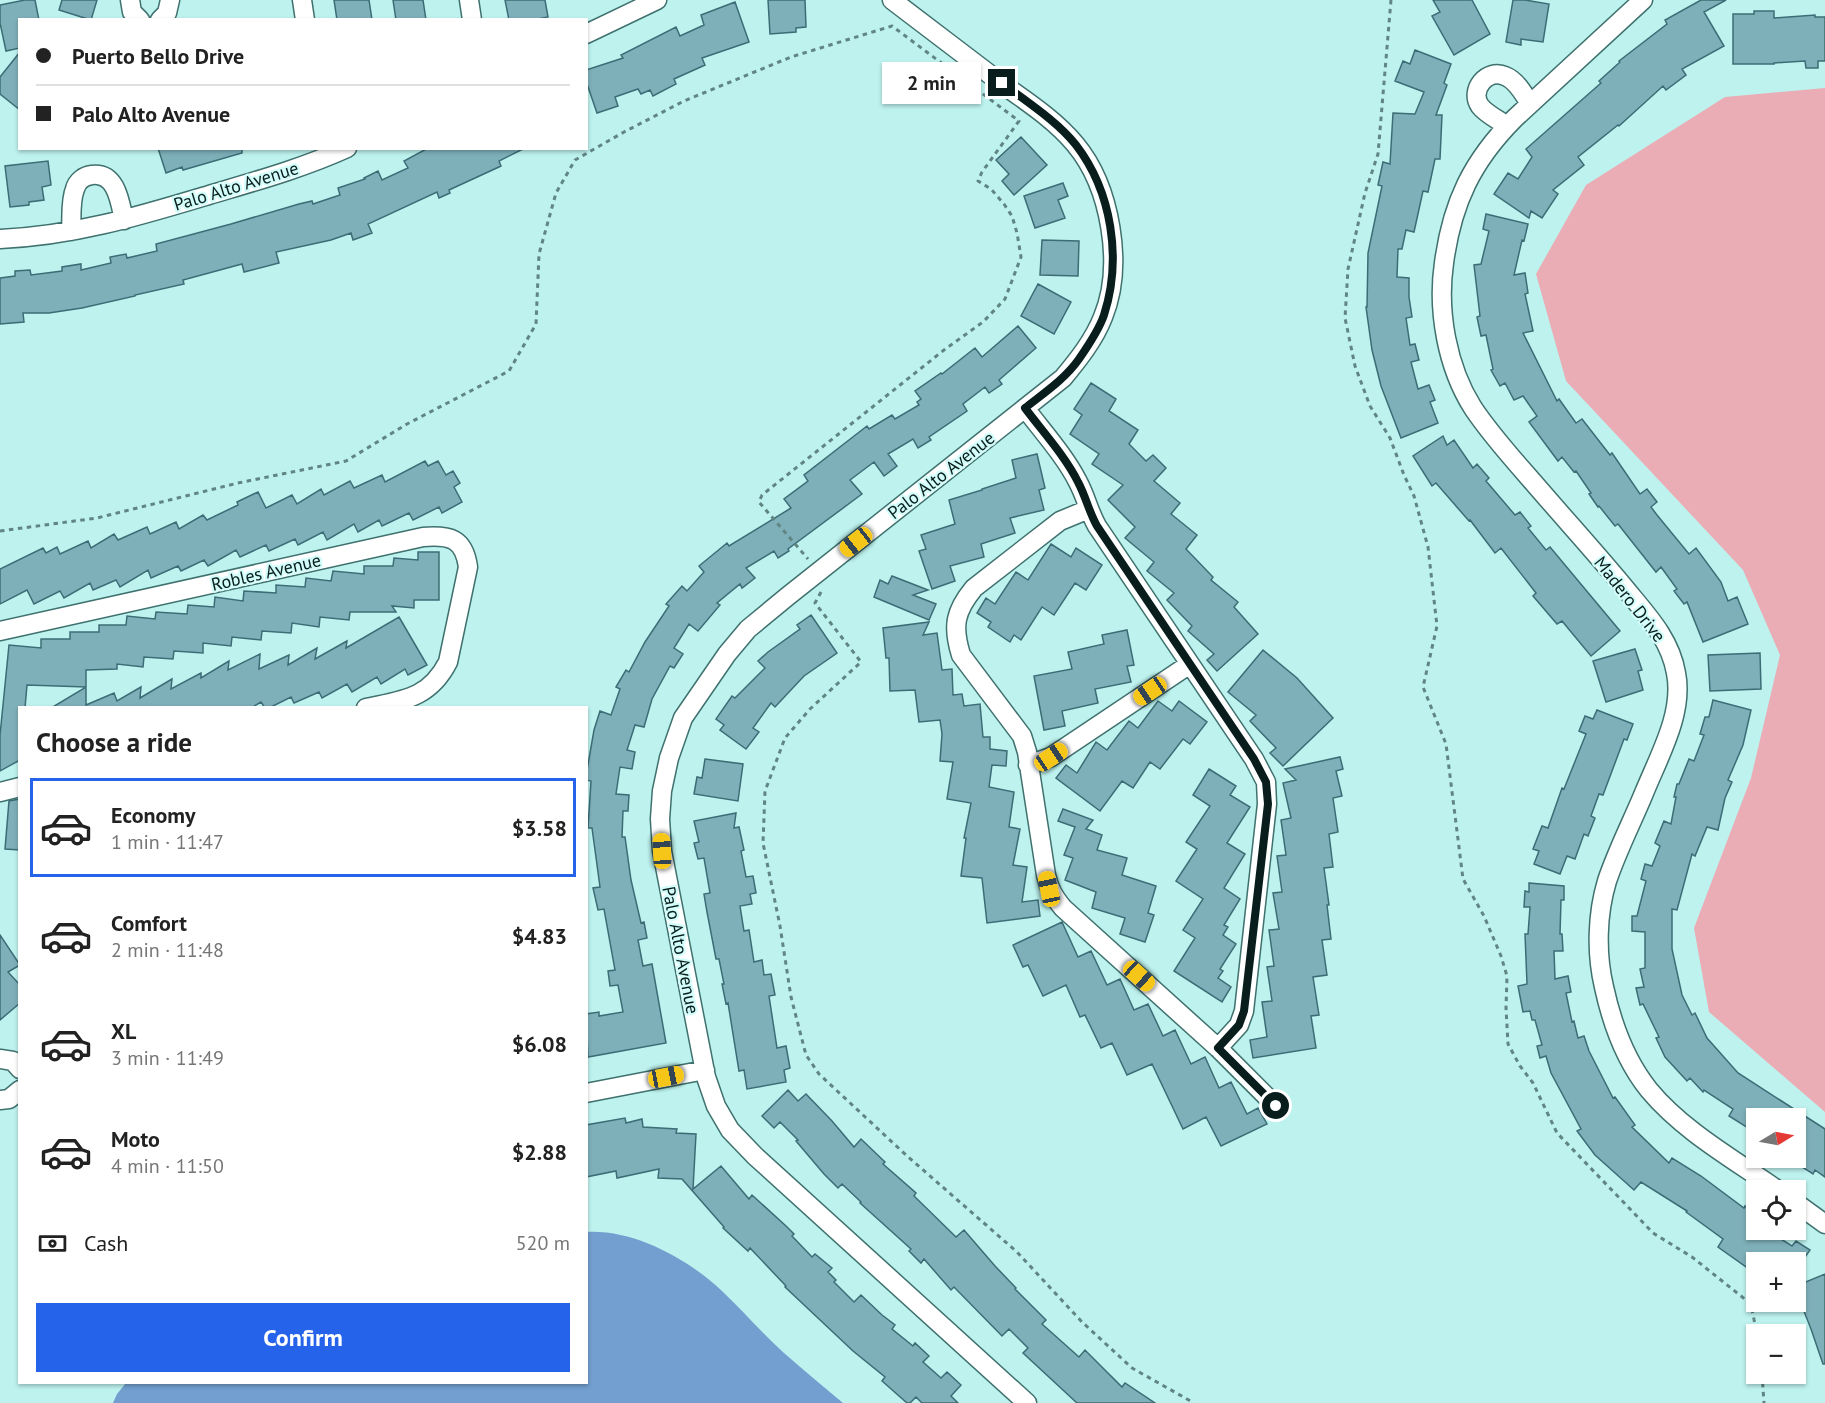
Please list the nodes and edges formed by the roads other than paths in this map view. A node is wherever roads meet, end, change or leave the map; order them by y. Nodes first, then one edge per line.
1 (130, 0) edge
2 (170, 0) edge
3 (302, 0) edge
4 (469, 0) edge
5 (892, 0) edge
6 (1643, 0) edge
7 (651, 1) edge
8 (138, 18) edge
9 (162, 18) edge
10 (305, 18) edge
11 (472, 18) edge
12 (588, 33) edge
13 (1530, 104) junction
14 (1507, 126) junction
15 (328, 152) edge
16 (124, 220) junction
17 (71, 231) junction
18 (0, 239) edge
19 (1025, 408) junction
20 (1089, 509) junction
21 (0, 631) edge
22 (1190, 664) junction
23 (375, 706) edge
24 (1029, 765) junction
25 (18, 788) edge
26 (0, 792) edge
27 (1218, 1048) junction
28 (0, 1059) edge
29 (18, 1067) edge
30 (705, 1070) junction
31 (18, 1092) edge
32 (588, 1093) edge
33 (0, 1100) edge
34 (1276, 1106) dead end
35 (1763, 1180) edge
36 (1806, 1210) edge
37 (1825, 1224) edge
38 (1026, 1403) edge

1 - 8 street
2 - 9 street
3 - 10 street
4 - 11 street
5 - 19 street, Palo Alto Avenue
6 - 13 street, Madero Drive
7 - 12 street
13 - 14 street, Madero Drive
13 - 14 street
14 - 35 street, Madero Drive
15 - 16 street, Palo Alto Avenue
16 - 17 street, Palo Alto Avenue
16 - 17 street
17 - 18 street, Palo Alto Avenue
19 - 20 street
19 - 30 street, Palo Alto Avenue
20 - 22 street
20 - 24 street
21 - 23 street, Robles Avenue
22 - 24 street
22 - 27 street
24 - 27 street
25 - 26 street
27 - 34 street
28 - 29 street
30 - 32 street
30 - 38 street, Palo Alto Avenue
31 - 33 street
36 - 37 street

